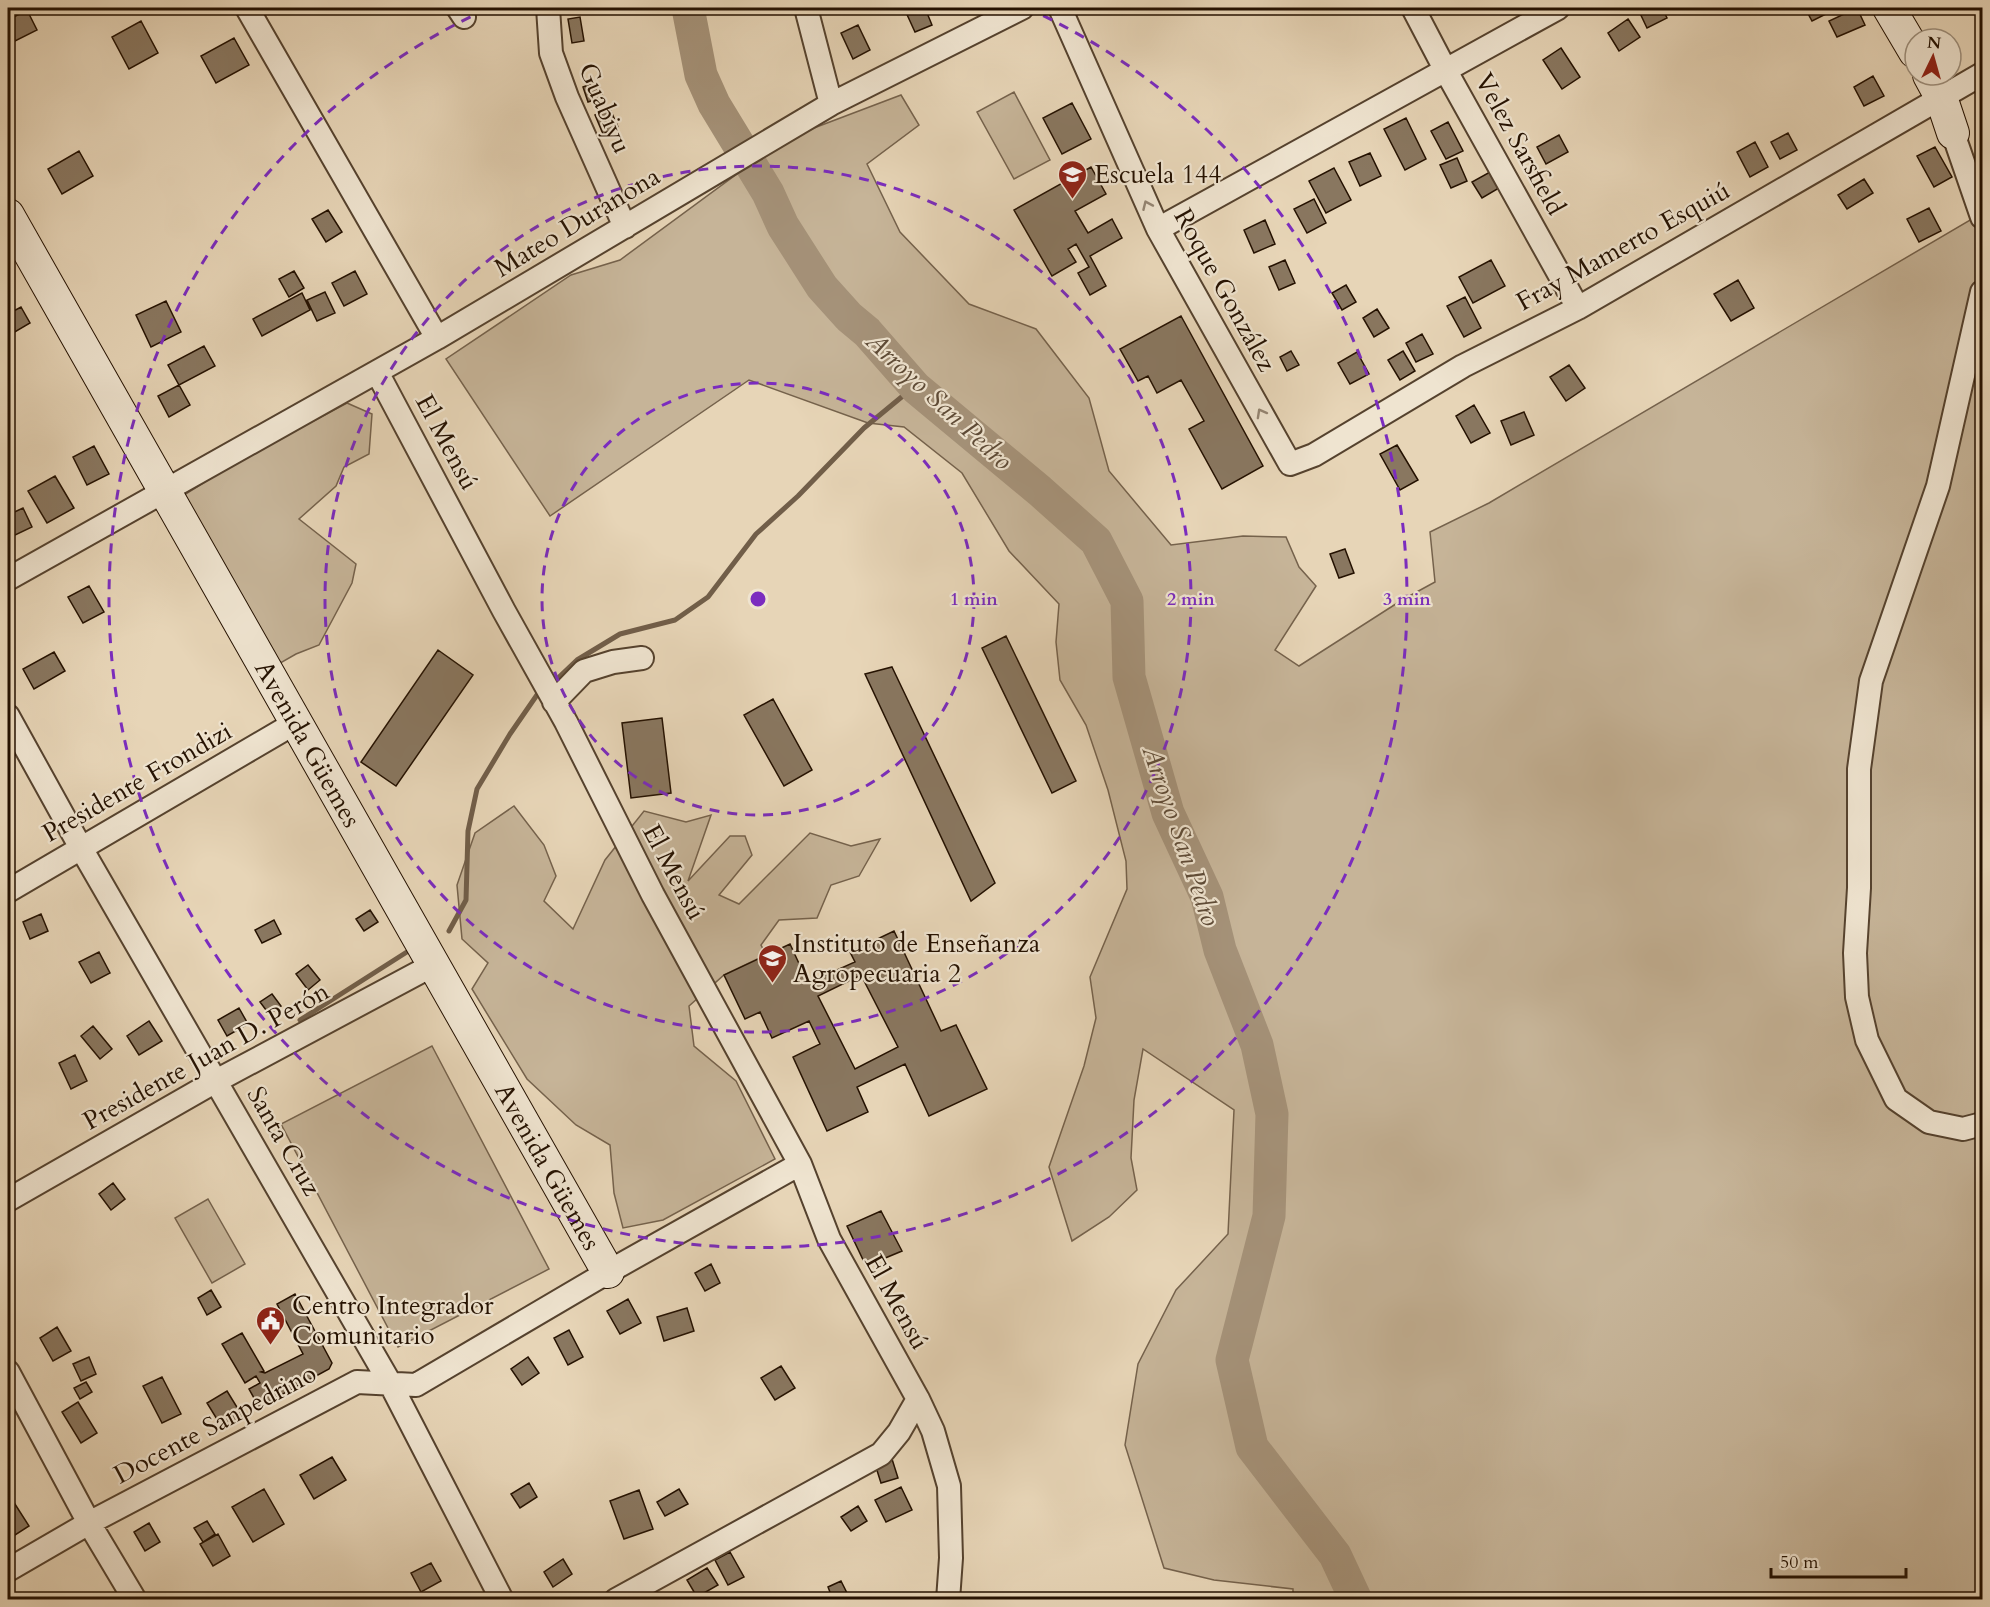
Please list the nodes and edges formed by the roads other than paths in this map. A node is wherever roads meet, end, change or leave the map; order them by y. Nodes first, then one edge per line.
1 (247, 8) edge
2 (549, 8) edge
3 (806, 8) edge
4 (1022, 8) edge
5 (1060, 8) edge
6 (1413, 8) edge
7 (1558, 8) edge
8 (1889, 8) edge
9 (1903, 32) edge
10 (1446, 71) junction
11 (1983, 74) edge
12 (1963, 79) edge
13 (1933, 87) edge
14 (1935, 87) edge
15 (831, 104) junction
16 (1953, 133) joint
17 (8, 215) edge
18 (1983, 217) edge
19 (625, 227) junction
20 (1158, 229) junction
21 (1983, 292) edge
22 (1578, 308) junction
23 (437, 338) junction
24 (377, 372) junction
25 (1290, 464) joint
26 (165, 490) junction
27 (8, 579) edge
28 (642, 658) dead end
29 (554, 702) junction
30 (8, 716) edge
31 (295, 723) junction
32 (81, 848) junction
33 (8, 891) edge
34 (433, 965) junction
35 (216, 1081) junction
36 (1983, 1124) edge
37 (800, 1164) junction
38 (8, 1200) edge
39 (608, 1272) junction
40 (8, 1372) edge
41 (390, 1383) junction
42 (918, 1399) junction
43 (89, 1523) junction
44 (8, 1570) edge
45 (135, 1599) edge
46 (502, 1599) edge
47 (616, 1599) edge
48 (948, 1599) edge

1 - 23 street
2 - 19 street, Guabiyu
3 - 15 street
4 - 15 street, Mateo Duranona
20 -> 5 street, Roque González
6 - 10 street, Velez Sarsfield
7 - 10 street
8 - 9 main road
10 - 20 street
10 - 22 street, Velez Sarsfield
11 - 12 street, Fray Mamerto Esquiú
13 - 22 street, Fray Mamerto Esquiú
14 - 16 main road
15 - 19 street, Mateo Duranona
16 - 18 street
17 - 26 main road, Avenida Güemes
19 - 23 street, Mateo Duranona
25 -> 20 street, Roque González
21 - 36 street
22 - 25 street, Fray Mamerto Esquiú
23 - 24 street, Mateo Duranona
24 - 26 street, Mateo Duranona
24 - 29 street, El Mensú
26 - 27 street, Mateo Duranona
26 - 31 main road, Avenida Güemes
28 - 29 street
29 - 37 street, El Mensú
30 - 32 street, Santa Cruz
31 - 32 street, Presidente Frondizi
31 - 34 main road, Avenida Güemes
32 - 33 street, Presidente Frondizi
32 - 35 street, Santa Cruz
34 - 35 street, Presidente Juan D. Perón
34 - 39 main road, Avenida Güemes
35 - 38 street, Presidente Juan D. Perón
35 - 41 street, Santa Cruz
37 - 39 street, Docente Sanpedrino
37 - 42 street, El Mensú
39 - 41 street, Docente Sanpedrino
40 - 43 street
41 - 43 street, Docente Sanpedrino
41 - 46 street, Santa Cruz
42 - 47 street
42 - 48 street, El Mensú
43 - 44 street, Docente Sanpedrino
43 - 45 street

